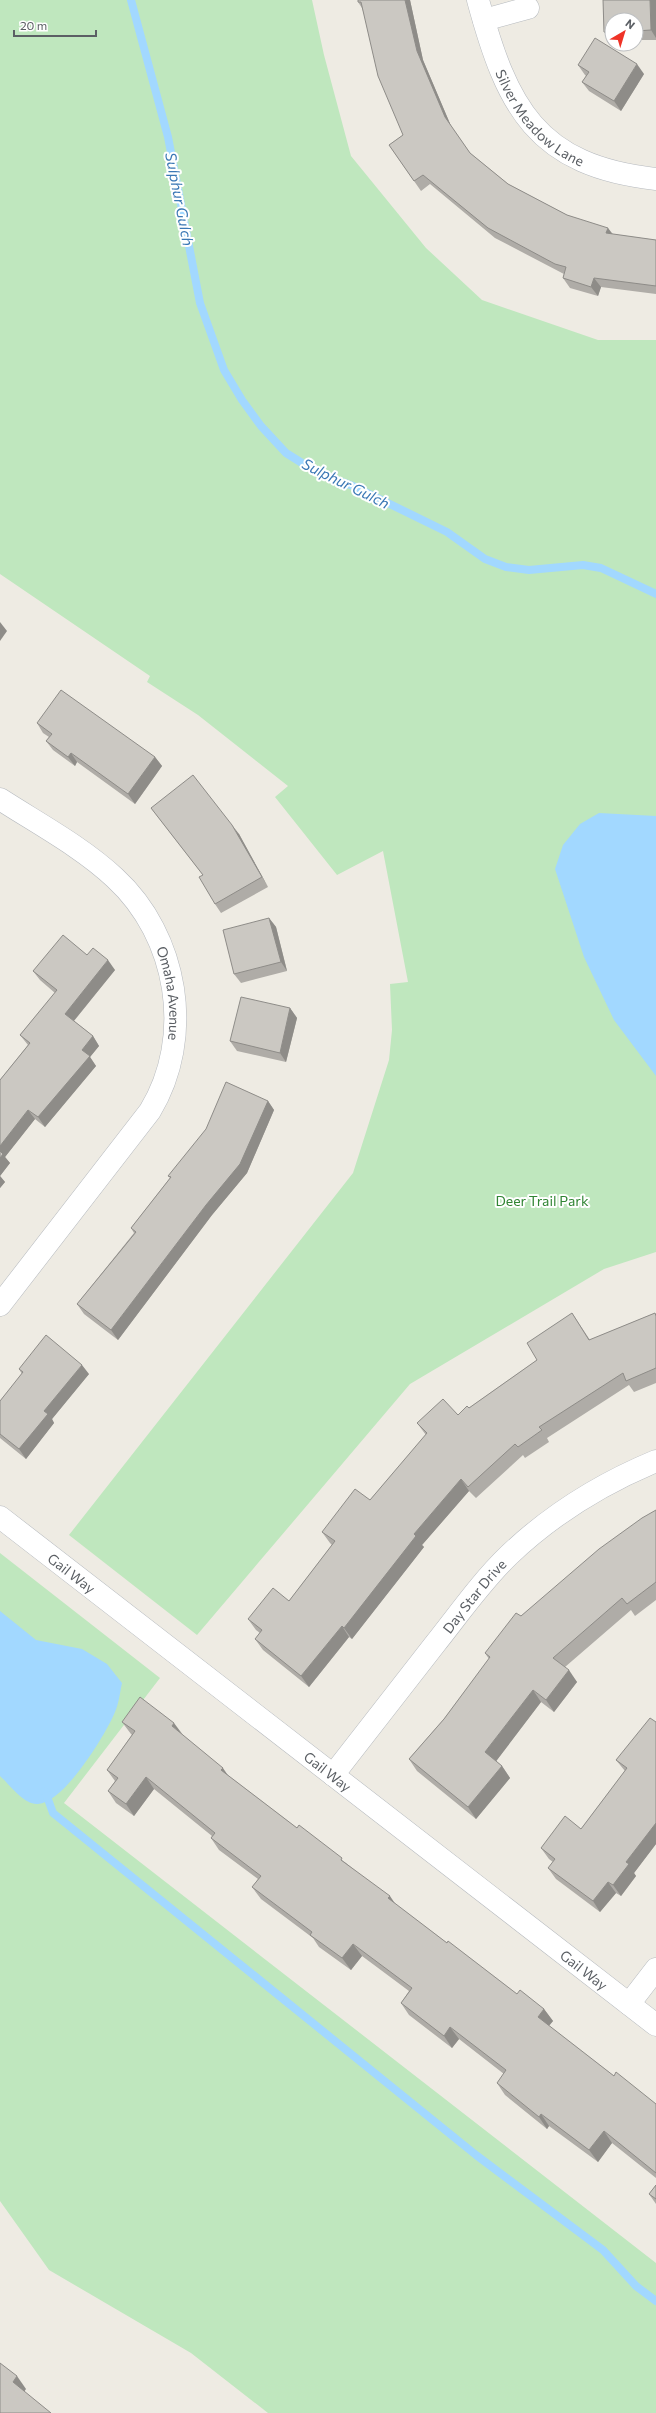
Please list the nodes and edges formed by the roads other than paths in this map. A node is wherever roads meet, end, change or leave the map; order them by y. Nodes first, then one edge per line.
1 (528, 8) dead end
2 (481, 10) edge
3 (656, 179) edge
4 (0, 799) edge
5 (0, 1305) edge
6 (656, 1461) edge
7 (0, 1517) edge
8 (333, 1776) junction
9 (656, 1969) edge
10 (629, 2004) junction
11 (656, 2025) edge

1 - 2 street
2 - 3 street, Silver Meadow Lane
4 - 5 street, Omaha Avenue
6 - 8 street, Day Star Drive
7 - 8 street, Gail Way
8 - 10 street, Gail Way
9 - 10 street
10 - 11 street, Gail Way

